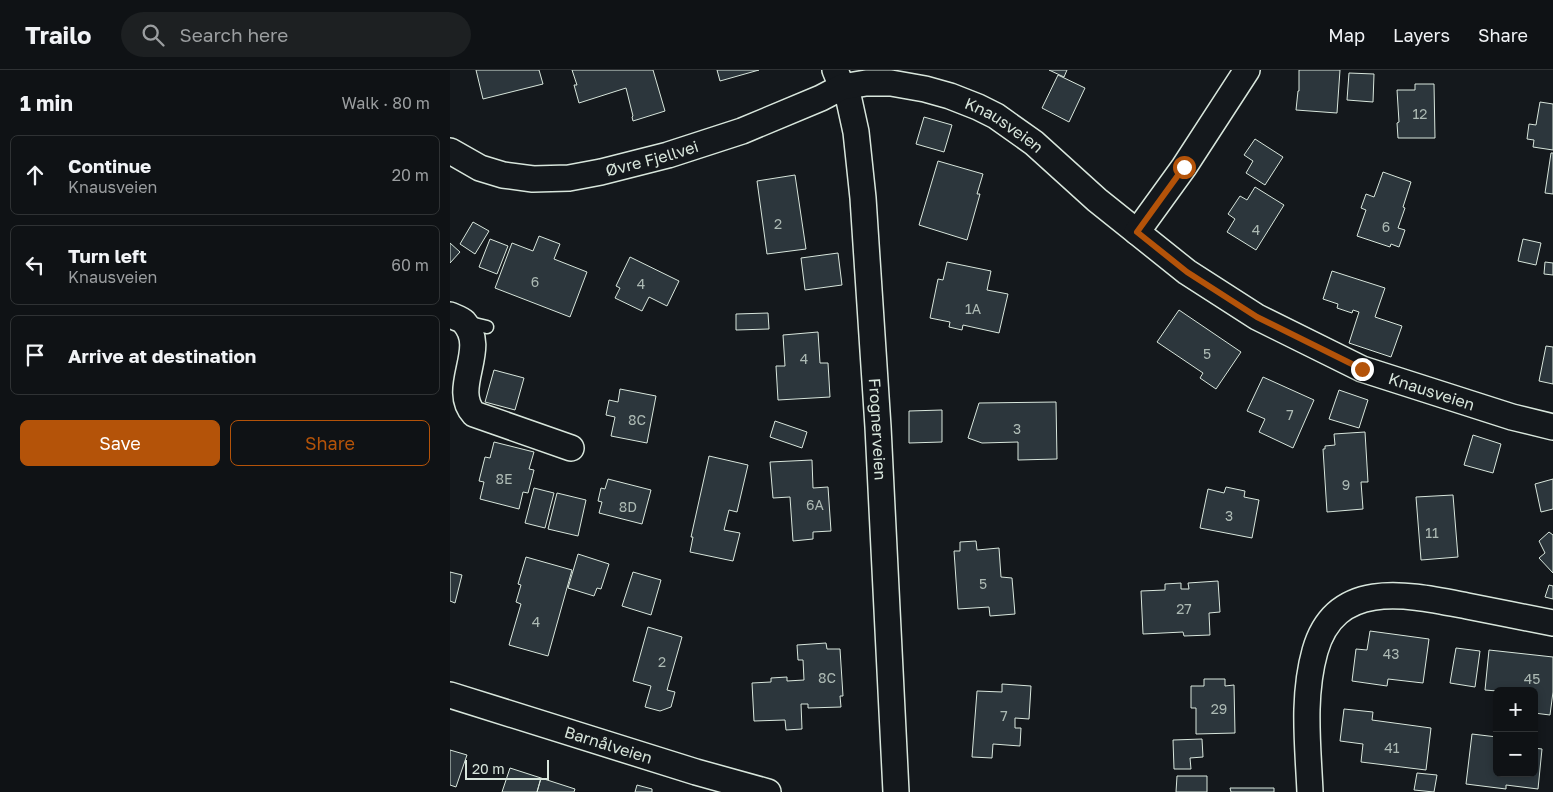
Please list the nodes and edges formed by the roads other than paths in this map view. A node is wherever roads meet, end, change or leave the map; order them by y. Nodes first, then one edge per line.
1 (1247, 70) edge
2 (838, 79) edge
3 (452, 155) edge
4 (1137, 232) junction
5 (467, 321) edge
6 (1553, 427) edge
7 (570, 448) dead end
8 (1553, 623) edge
9 (450, 695) edge
10 (768, 792) edge
11 (896, 792) edge
12 (1310, 792) edge

1 - 4 street
2 - 3 street, Øvre Fjellvei
2 - 4 street, Knausveien
2 - 11 street, Frognerveien
4 - 6 street, Knausveien
5 - 7 street
8 - 12 street
9 - 10 street, Barnålveien

